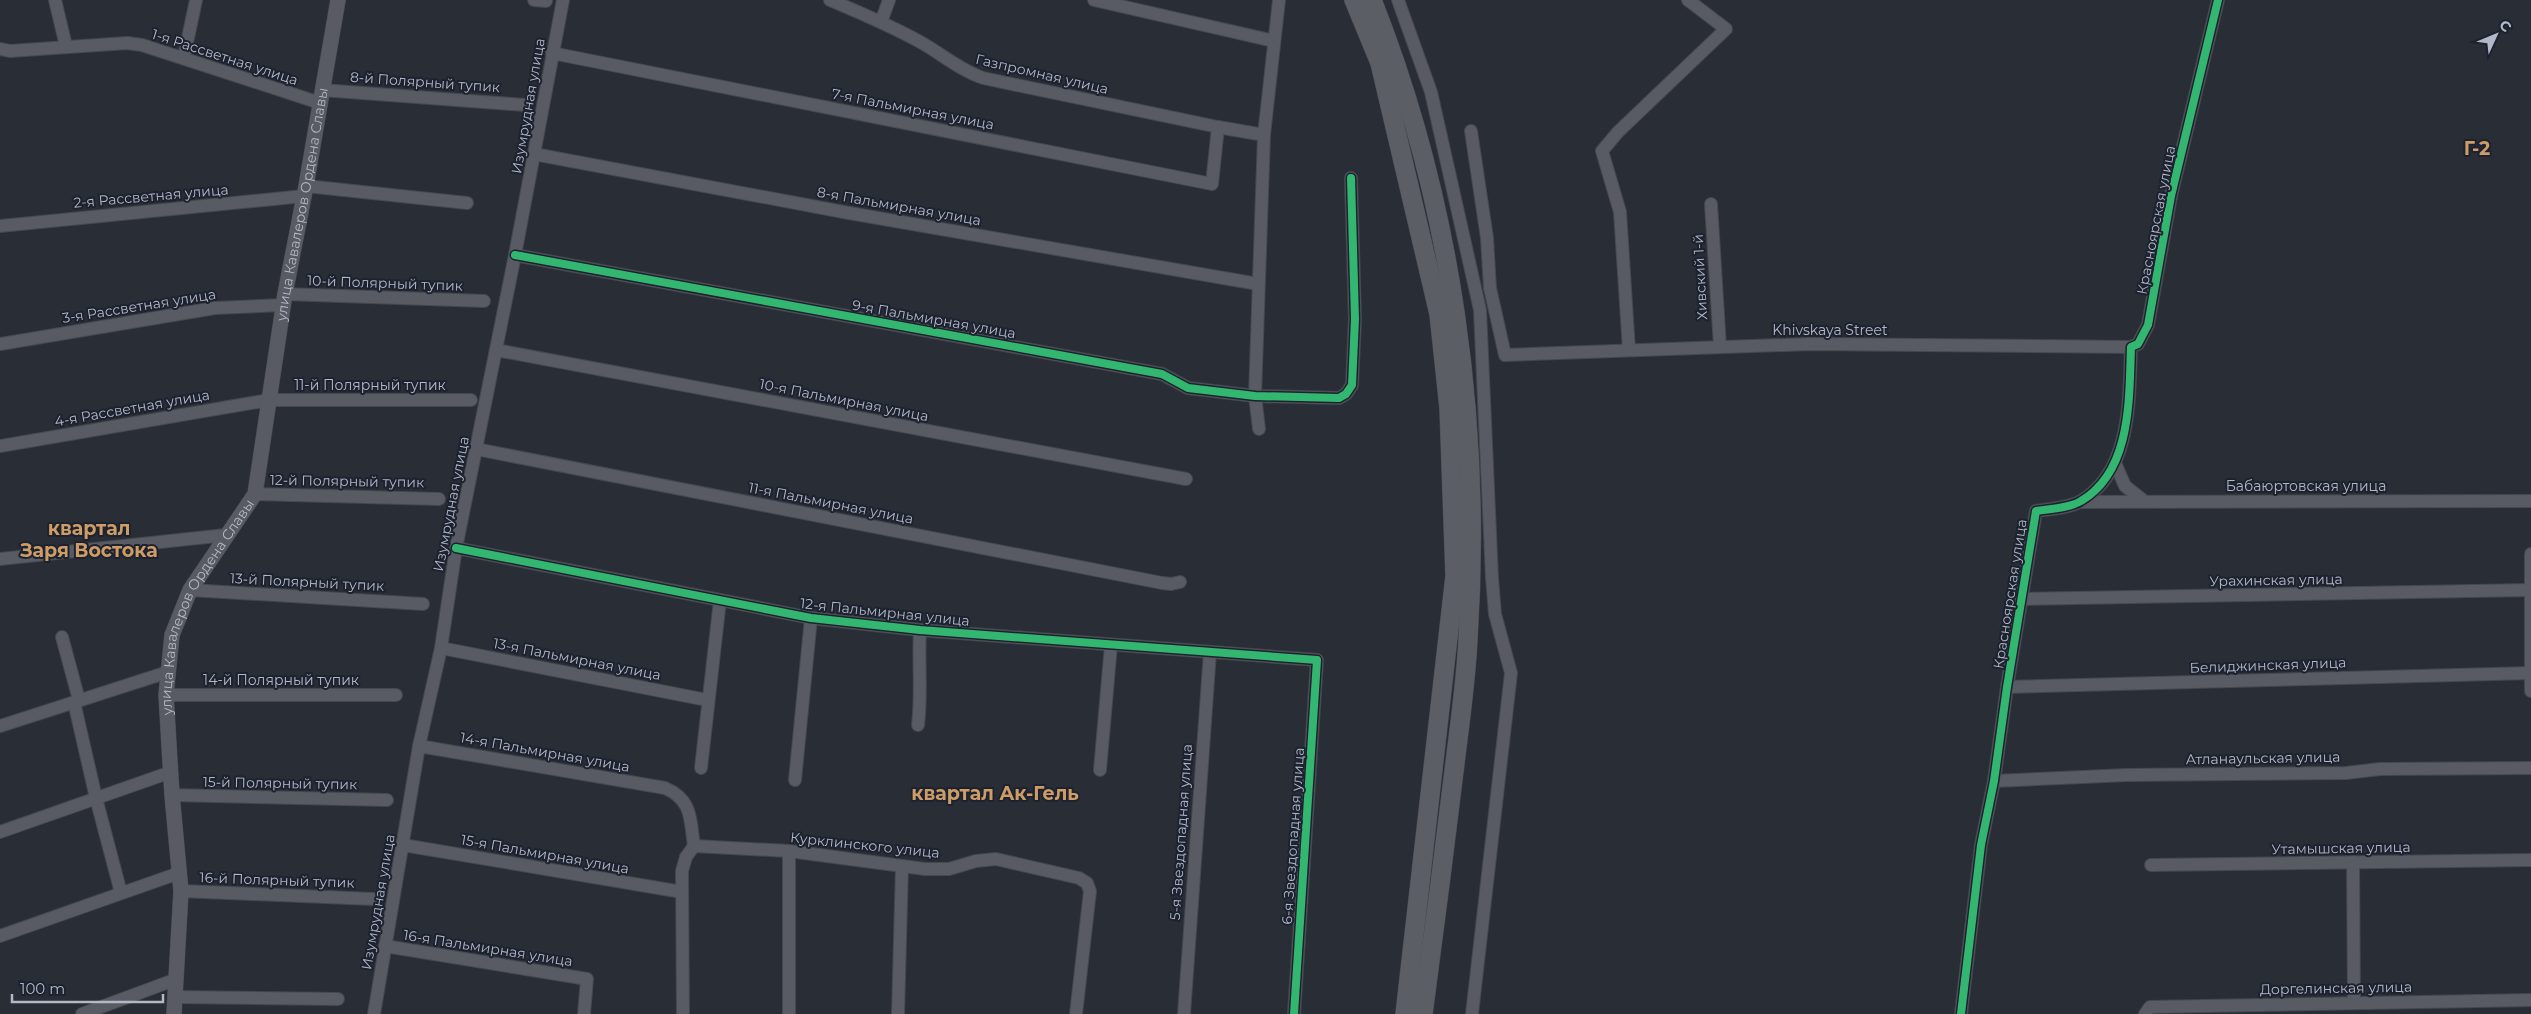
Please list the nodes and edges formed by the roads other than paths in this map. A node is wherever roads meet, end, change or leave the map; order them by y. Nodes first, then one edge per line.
1 (55, 0) edge
2 (196, 0) edge
3 (338, 0) edge
4 (563, 0) edge
5 (830, 0) edge
6 (889, 0) edge
7 (1094, 0) edge
8 (1279, 0) edge
9 (1354, 0) edge
10 (1372, 0) edge
11 (1398, 0) edge
12 (1688, 0) edge
13 (2218, 0) edge
14 (881, 22) junction
15 (1274, 41) junction
16 (66, 46) junction
17 (0, 49) edge
18 (552, 53) junction
19 (184, 57) junction
20 (321, 96) junction
21 (525, 105) dead end
22 (1218, 127) junction
23 (1471, 131) dead end
24 (1264, 134) junction
25 (534, 154) junction
26 (1351, 178) dead end
27 (305, 191) junction
28 (467, 203) dead end
29 (1711, 204) dead end
30 (0, 226) edge
31 (515, 255) junction
32 (1258, 284) junction
33 (284, 300) junction
34 (484, 302) dead end
35 (0, 344) edge
36 (1720, 347) junction
37 (2131, 347) junction
38 (496, 350) junction
39 (1629, 350) junction
40 (1255, 396) junction
41 (269, 400) junction
42 (471, 400) dead end
43 (1259, 429) dead end
44 (0, 446) edge
45 (476, 449) junction
46 (2115, 463) junction
47 (1186, 479) dead end
48 (255, 494) junction
49 (439, 499) dead end
50 (2144, 501) junction
51 (2531, 501) edge
52 (2081, 502) junction
53 (226, 535) junction
54 (456, 548) junction
55 (2531, 554) edge
56 (0, 560) edge
57 (1180, 582) dead end
58 (190, 590) junction
59 (2530, 590) edge
60 (2021, 598) junction
61 (720, 600) junction
62 (423, 604) dead end
63 (811, 618) junction
64 (920, 630) junction
65 (62, 637) dead end
66 (1111, 645) junction
67 (442, 648) junction
68 (1210, 652) junction
69 (1317, 660) joint
70 (168, 672) junction
71 (2531, 673) edge
72 (2007, 687) junction
73 (2531, 691) edge
74 (166, 695) junction
75 (396, 696) dead end
76 (707, 700) junction
77 (76, 701) junction
78 (918, 725) dead end
79 (0, 726) edge
80 (419, 746) junction
81 (701, 768) dead end
82 (2531, 768) edge
83 (1100, 770) dead end
84 (171, 772) junction
85 (795, 780) dead end
86 (1994, 781) junction
87 (172, 795) junction
88 (96, 798) junction
89 (387, 800) dead end
90 (0, 832) edge
91 (403, 845) junction
92 (694, 846) junction
93 (789, 851) junction
94 (2531, 860) edge
95 (2353, 862) junction
96 (2151, 865) dead end
97 (902, 866) junction
98 (179, 873) junction
99 (181, 891) junction
100 (682, 892) junction
101 (121, 893) junction
102 (372, 898) dead end
103 (0, 936) edge
104 (385, 946) junction
105 (177, 979) junction
106 (175, 997) junction
107 (338, 999) dead end
108 (2531, 1000) edge
109 (2354, 1002) junction
110 (2473, 1008) edge
111 (2271, 1009) edge
112 (2148, 1012) edge
113 (82, 1014) edge
114 (174, 1014) edge
115 (374, 1014) edge
116 (584, 1014) edge
117 (683, 1014) edge
118 (789, 1014) edge
119 (898, 1014) edge
120 (1076, 1014) edge
121 (1184, 1014) edge
122 (1294, 1014) edge
123 (1405, 1014) edge
124 (1423, 1014) edge
125 (1472, 1014) edge
126 (1961, 1014) edge

1 - 16 street
2 - 19 street
3 - 20 street, улица Кавалеров Ордена Славы
4 - 18 street, Изумрудная улица
5 - 14 street, Газпромная улица
6 - 14 street
7 - 15 street
8 - 15 street
9 - 123 main road
10 - 124 main road
11 - 125 street
12 - 39 street
13 - 37 street, Красноярская улица
14 - 22 street, Газпромная улица
15 - 24 street
16 - 17 street, 1-я Рассветная улица
16 - 19 street, 1-я Рассветная улица
18 - 22 street, 7-я Пальмирная улица
18 - 25 street, Изумрудная улица
19 - 20 street, 1-я Рассветная улица
20 - 21 street, 8-й Полярный тупик
20 - 27 street, улица Кавалеров Ордена Славы
22 - 24 street, Газпромная улица
23 - 39 street, Khivskaya Street
24 - 32 street
25 - 31 street, Изумрудная улица
25 - 32 street, 8-я Пальмирная улица
26 - 40 street, 9-я Пальмирная улица
27 - 28 street, 2-я Рассветная улица
27 - 30 street, 2-я Рассветная улица
27 - 33 street, улица Кавалеров Ордена Славы
29 - 36 street, Хивский 1-й
31 - 38 street, Изумрудная улица
31 - 40 street, 9-я Пальмирная улица
32 - 40 street
33 - 34 street, 10-й Полярный тупик
33 - 35 street, 3-я Рассветная улица
33 - 41 street, улица Кавалеров Ордена Славы
36 - 37 street, Khivskaya Street
36 - 39 street, Khivskaya Street
37 - 46 street
38 - 45 street, Изумрудная улица
38 - 47 street, 10-я Пальмирная улица
40 - 43 street
41 - 42 street, 11-й Полярный тупик
41 - 44 street, 4-я Рассветная улица
41 - 48 street, улица Кавалеров Ордена Славы
45 - 54 street, Изумрудная улица
45 - 57 street, 11-я Пальмирная улица
46 - 50 street
46 - 52 street
48 - 49 street, 12-й Полярный тупик
48 - 53 street, улица Кавалеров Ордена Славы
50 - 51 street, Бабаюртовская улица
50 - 52 street, Бабаюртовская улица
52 - 60 street, Красноярская улица
53 - 56 street
53 - 58 street, улица Кавалеров Ордена Славы
54 - 61 street, 12-я Пальмирная улица
54 - 67 street, Изумрудная улица
55 - 59 street
58 - 62 street, 13-й Полярный тупик
58 - 70 street, улица Кавалеров Ордена Славы
59 - 60 street, Урахинская улица
59 - 71 street
60 - 72 street, Красноярская улица
61 - 63 street, 12-я Пальмирная улица
61 - 76 street
63 - 64 street, 12-я Пальмирная улица
63 - 85 street
64 - 66 street, 12-я Пальмирная улица
64 - 78 street
65 - 77 street
66 - 68 street, 12-я Пальмирная улица
66 - 83 street
67 - 76 street, 13-я Пальмирная улица
67 - 80 street, Изумрудная улица
68 - 69 street, 12-я Пальмирная улица
68 - 121 street, 5-я Звездопадная улица
69 - 122 street, 6-я Звездопадная улица
70 - 74 street, улица Кавалеров Ордена Славы
70 - 77 street
71 - 72 street, Белиджинская улица
71 - 73 street
72 - 86 street, Красноярская улица
74 - 75 street, 14-й Полярный тупик
74 - 84 street, улица Кавалеров Ордена Славы
76 - 81 street
77 - 79 street
77 - 88 street
80 - 91 street, Изумрудная улица
80 - 92 street, 14-я Пальмирная улица
82 - 86 street, Атланаульская улица
84 - 87 street, улица Кавалеров Ордена Славы
84 - 88 street
86 - 126 street, Красноярская улица
87 - 89 street, 15-й Полярный тупик
87 - 98 street, улица Кавалеров Ордена Славы
88 - 90 street
88 - 101 street
91 - 100 street, 15-я Пальмирная улица
91 - 104 street, Изумрудная улица
92 - 93 street, Курклинского улица
92 - 100 street
93 - 97 street, Курклинского улица
93 - 118 street
94 - 95 street, Утамышская улица
95 - 96 street, Утамышская улица
95 - 109 street
97 - 119 street
97 - 120 street, Курклинского улица
98 - 99 street, улица Кавалеров Ордена Славы
98 - 101 street
99 - 102 street, 16-й Полярный тупик
99 - 105 street, улица Кавалеров Ордена Славы
100 - 117 street
101 - 103 street
104 - 115 street, Изумрудная улица
104 - 116 street, 16-я Пальмирная улица
105 - 106 street, улица Кавалеров Ордена Славы
105 - 113 street
106 - 107 street
106 - 114 street, улица Кавалеров Ордена Славы
108 - 110 street, Доргелинская улица
109 - 110 street, Доргелинская улица
109 - 111 street, Доргелинская улица
111 - 112 street, Доргелинская улица

